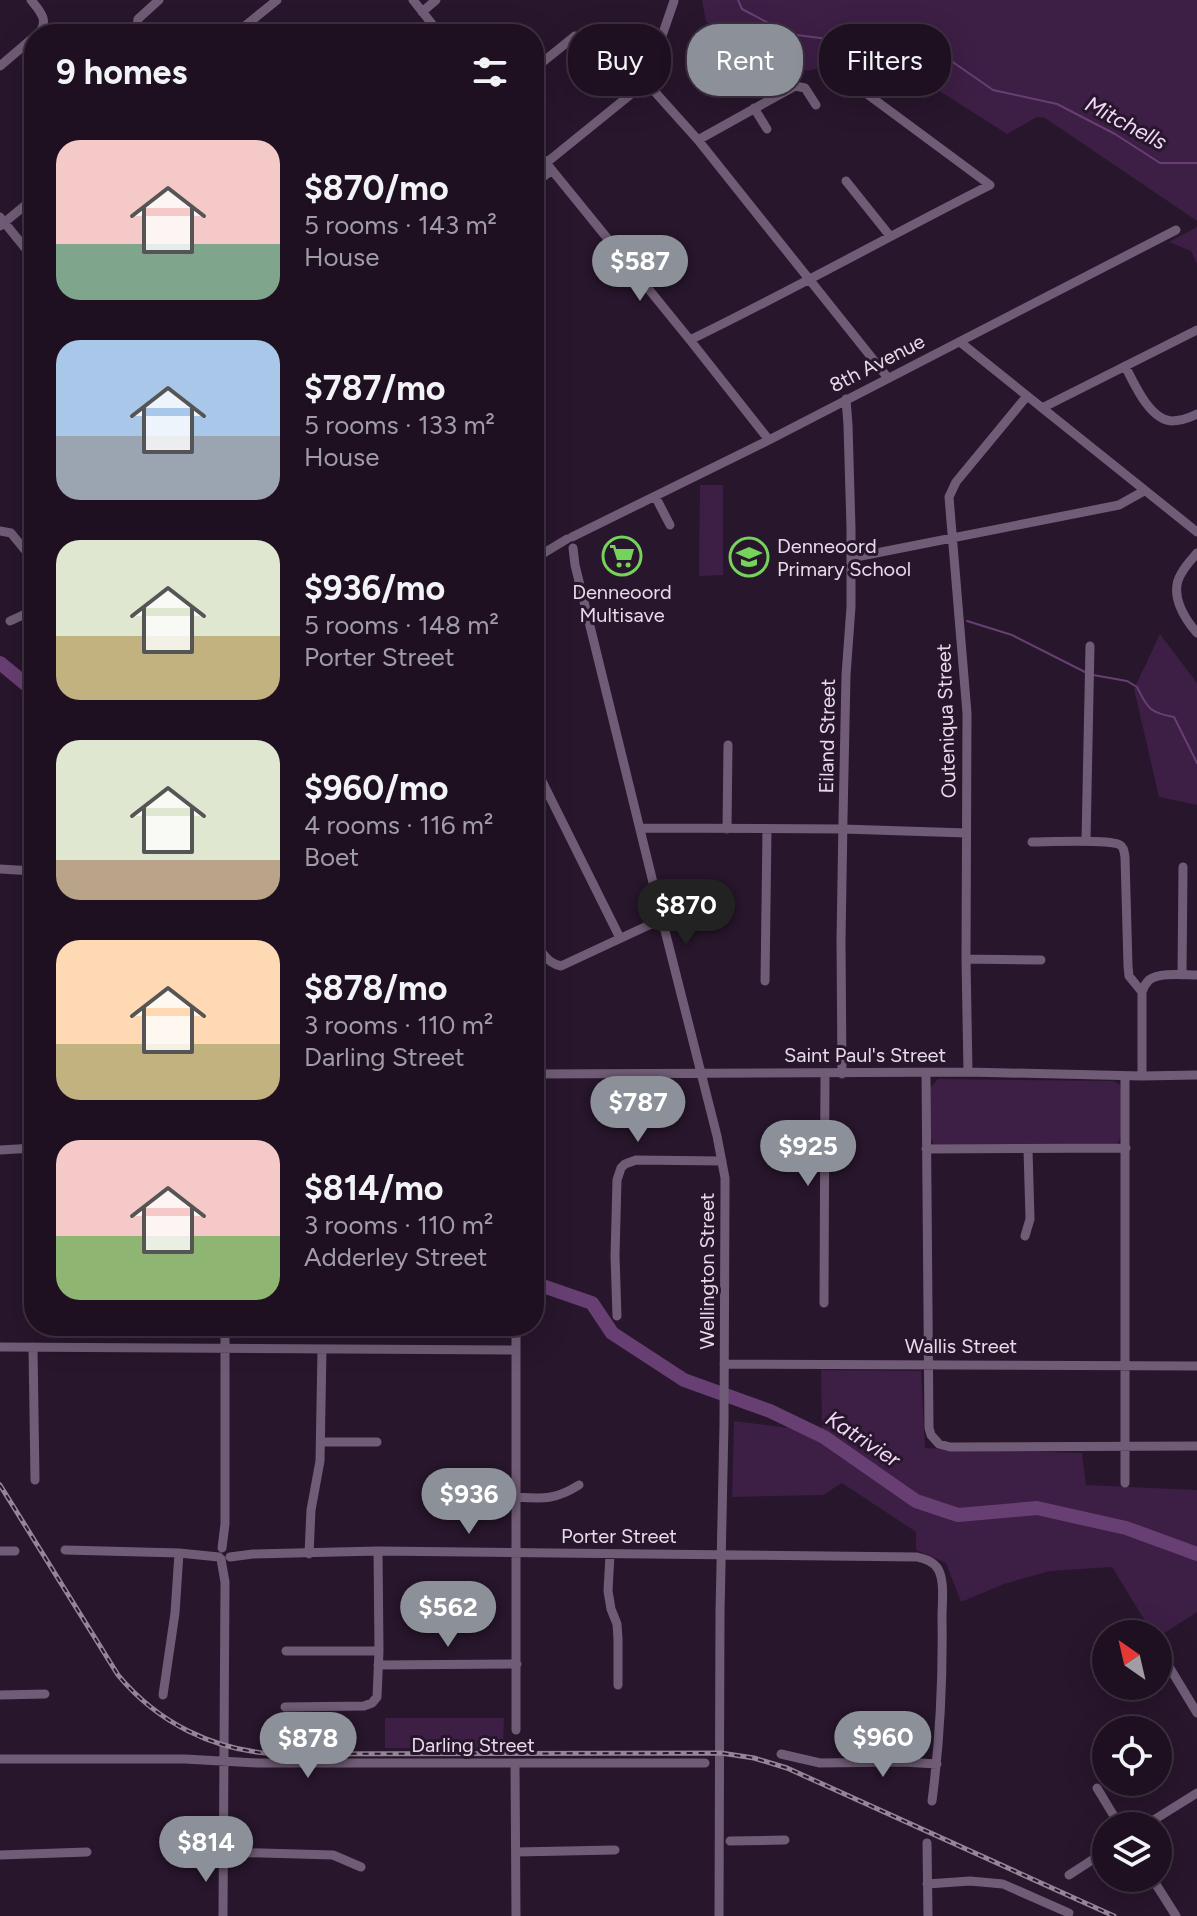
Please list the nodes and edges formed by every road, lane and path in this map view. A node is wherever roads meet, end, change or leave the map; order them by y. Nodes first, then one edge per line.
1 (31, 0) edge
2 (159, 0) edge
3 (277, 0) edge
4 (413, 0) edge
5 (436, 0) edge
6 (674, 1) edge
7 (422, 12) junction
8 (44, 24) edge
9 (137, 24) edge
10 (247, 24) edge
11 (432, 24) edge
12 (666, 24) edge
13 (568, 42) edge
14 (24, 46) edge
15 (544, 61) edge
16 (0, 66) edge
17 (630, 96) edge
18 (659, 96) edge
19 (870, 96) edge
20 (816, 105) dead end
21 (754, 108) junction
22 (767, 129) dead end
23 (698, 140) junction
24 (544, 160) edge
25 (549, 166) junction
26 (544, 172) edge
27 (846, 181) dead end
28 (24, 205) edge
29 (1, 222) edge
30 (1176, 230) dead end
31 (890, 236) junction
32 (24, 248) edge
33 (809, 280) junction
34 (1197, 330) edge
35 (690, 340) junction
36 (960, 342) junction
37 (1125, 366) junction
38 (888, 378) junction
39 (1027, 396) junction
40 (846, 399) junction
41 (1042, 408) junction
42 (1197, 414) edge
43 (769, 440) junction
44 (1144, 491) junction
45 (655, 496) junction
46 (670, 525) dead end
47 (0, 531) edge
48 (1197, 532) edge
49 (953, 538) junction
50 (572, 543) junction
51 (24, 549) edge
52 (1197, 553) edge
53 (544, 555) edge
54 (851, 558) junction
55 (24, 615) edge
56 (10, 621) dead end
57 (1197, 633) edge
58 (1090, 646) dead end
59 (728, 745) dead end
60 (544, 785) edge
61 (641, 828) junction
62 (727, 829) junction
63 (767, 829) junction
64 (843, 829) junction
65 (966, 833) junction
66 (1086, 841) junction
67 (1032, 842) dead end
68 (1183, 867) dead end
69 (0, 869) edge
70 (24, 870) edge
71 (662, 919) junction
72 (620, 938) junction
73 (544, 955) edge
74 (966, 959) junction
75 (1041, 960) dead end
76 (1182, 975) junction
77 (1197, 975) edge
78 (765, 981) dead end
79 (1142, 992) junction
80 (968, 1072) junction
81 (702, 1073) junction
82 (825, 1073) junction
83 (544, 1074) edge
84 (842, 1074) junction
85 (926, 1074) junction
86 (1197, 1075) edge
87 (1125, 1076) junction
88 (1142, 1076) junction
89 (1126, 1148) junction
90 (24, 1149) edge
91 (926, 1149) junction
92 (1028, 1149) junction
93 (0, 1150) edge
94 (722, 1161) junction
95 (1025, 1236) dead end
96 (824, 1303) dead end
97 (617, 1316) dead end
98 (225, 1336) edge
99 (516, 1336) edge
100 (0, 1347) edge
101 (33, 1347) junction
102 (225, 1348) junction
103 (322, 1349) junction
104 (516, 1350) junction
105 (724, 1364) junction
106 (927, 1364) junction
107 (1125, 1364) junction
108 (1197, 1366) edge
109 (321, 1442) junction
110 (377, 1442) dead end
111 (1125, 1446) junction
112 (1197, 1446) edge
113 (35, 1480) dead end
114 (1125, 1483) dead end
115 (579, 1485) dead end
116 (516, 1497) junction
117 (65, 1550) dead end
118 (0, 1551) edge
119 (15, 1551) dead end
120 (378, 1551) junction
121 (179, 1553) junction
122 (224, 1553) junction
123 (309, 1554) junction
124 (516, 1554) junction
125 (721, 1554) junction
126 (610, 1555) junction
127 (286, 1651) dead end
128 (379, 1651) junction
129 (517, 1664) junction
130 (378, 1665) junction
131 (1172, 1672) edge
132 (618, 1685) dead end
133 (45, 1694) dead end
134 (0, 1695) edge
135 (163, 1695) dead end
136 (285, 1707) dead end
137 (1197, 1713) edge
138 (516, 1730) dead end
139 (781, 1754) dead end
140 (0, 1759) edge
141 (515, 1763) junction
142 (705, 1763) dead end
143 (937, 1764) junction
144 (1197, 1793) edge
145 (932, 1801) dead end
146 (1166, 1812) edge
147 (785, 1840) dead end
148 (730, 1841) dead end
149 (927, 1843) dead end
150 (615, 1850) dead end
151 (87, 1852) dead end
152 (222, 1852) junction
153 (516, 1852) junction
154 (0, 1855) edge
155 (1092, 1860) edge
156 (361, 1867) dead end
157 (1069, 1875) dead end
158 (927, 1884) junction
159 (1161, 1892) edge
160 (1069, 1913) dead end
161 (223, 1916) edge
162 (516, 1916) edge
163 (719, 1916) edge
164 (928, 1916) edge
165 (1176, 1916) edge

1 - 8 street
2 - 9 street
3 - 10 street
4 - 7 street
5 - 7 street
6 - 12 street
7 - 11 street
13 - 15 street
14 - 16 street
17 - 25 street
18 - 23 street
19 - 31 street
20 - 21 street
21 - 22 street
21 - 23 street
23 - 33 street
24 - 25 street
25 - 26 street
25 - 35 street
27 - 31 street
28 - 29 street
29 - 32 street
30 - 36 street, 8th Avenue
31 - 33 street
33 - 35 street
33 - 38 street
34 - 37 street
35 - 43 street
36 - 38 street, 8th Avenue
36 - 39 street
37 - 41 street
37 - 42 street
38 - 40 street, 8th Avenue
39 - 41 street
39 - 49 street, Outeniqua Street
40 - 43 street, 8th Avenue
40 - 54 street, Eiland Street
41 - 44 street
43 - 45 street, 8th Avenue
44 - 48 street
44 - 49 street
45 - 46 street
45 - 50 street, 8th Avenue
47 - 51 street
49 - 54 street
49 - 65 street, Outeniqua Street
50 - 53 street, 8th Avenue
50 - 61 street, Wellington Street
52 - 57 street
54 - 64 street, Eiland Street
55 - 56 street
58 - 66 street
59 - 62 street
60 - 72 street
61 - 62 street
61 - 71 street, Wellington Street
62 - 63 street
63 - 64 street
63 - 78 street
64 - 65 street
64 - 84 street, Eiland Street
65 - 74 street, Outeniqua Street
66 - 67 street
66 - 79 street
68 - 76 street
69 - 70 street
71 - 72 street
71 - 81 street, Wellington Street
72 - 73 street
74 - 75 street
74 - 80 street, Outeniqua Street
76 - 77 street
76 - 79 street
79 - 88 street
80 - 85 street, Saint Paul's Street
80 - 87 street, Saint Paul's Street
81 - 82 street, Saint Paul's Street
81 - 83 street, Saint Paul's Street
81 - 94 street, Wellington Street
82 - 84 street, Saint Paul's Street
82 - 96 street
84 - 85 street, Saint Paul's Street
85 - 91 street
86 - 88 street, Saint Paul's Street
87 - 88 street, Saint Paul's Street
87 - 89 street
89 - 92 street
89 - 107 street
90 - 93 street
91 - 92 street
91 - 106 street
92 - 95 street
94 - 97 street
94 - 105 street, Wellington Street
98 - 102 street
99 - 104 street
100 - 101 street
101 - 102 street
101 - 113 street
102 - 103 street
102 - 122 street
103 - 104 street
103 - 109 street
104 - 116 street
105 - 106 street, Wallis Street
105 - 125 street, Wellington Street
106 - 107 street, Wallis Street
106 - 111 street
107 - 108 street, Wallis Street
107 - 111 street
109 - 110 street
109 - 123 street
111 - 112 street
111 - 114 street
115 - 116 street
116 - 124 street
117 - 121 street, Porter Street
118 - 119 street
120 - 123 street, Porter Street
120 - 124 street, Porter Street
120 - 128 street
121 - 122 street, Porter Street
121 - 135 street
122 - 123 street, Porter Street
122 - 152 street
124 - 126 street, Porter Street
124 - 129 street
125 - 126 street, Porter Street
125 - 143 street, Porter Street
125 - 163 street, Wellington Street
126 - 132 street
127 - 128 street
128 - 130 street
129 - 130 street
129 - 138 street
130 - 136 street
131 - 137 street
133 - 134 street
139 - 143 street
140 - 141 street, Darling Street
141 - 142 street, Darling Street
141 - 153 street
143 - 145 street
144 - 146 street
147 - 148 street
149 - 158 street
150 - 153 street
151 - 154 street
152 - 156 street
152 - 161 street
153 - 162 street
155 - 157 street
158 - 160 street
158 - 164 street
159 - 165 street

